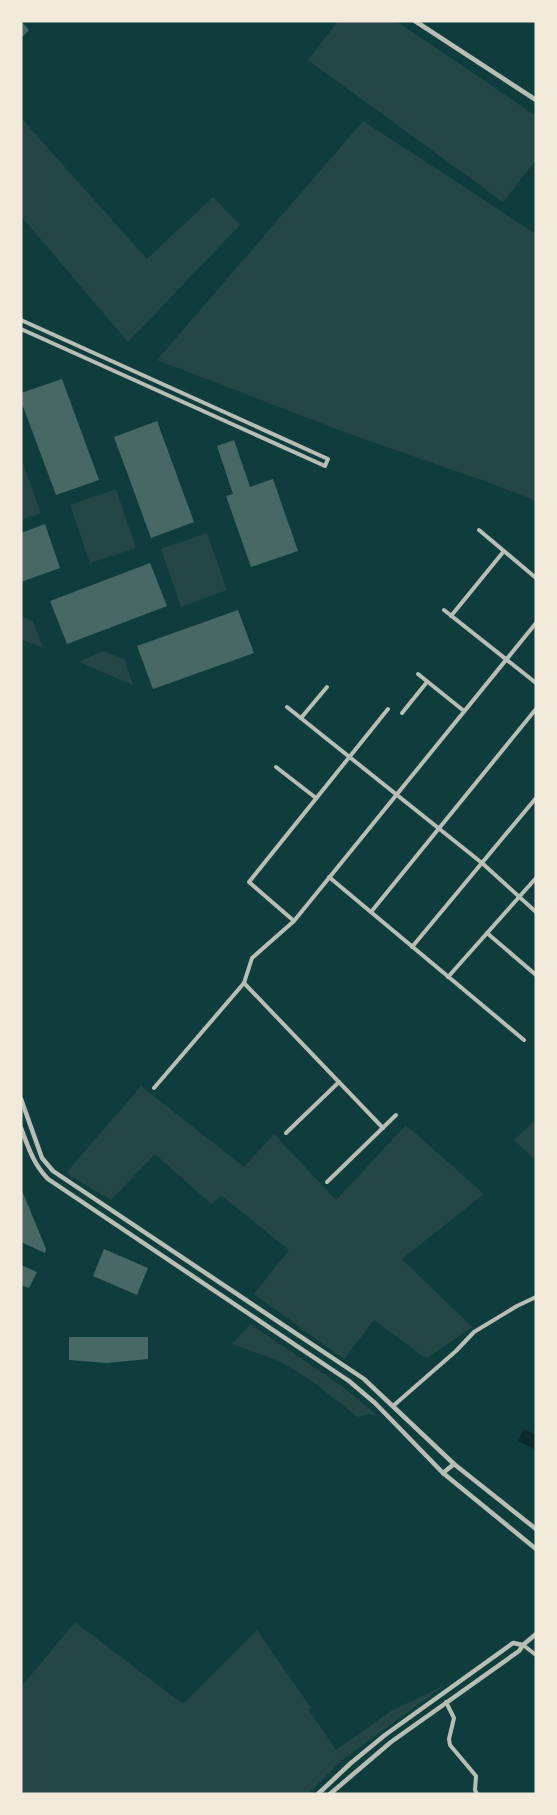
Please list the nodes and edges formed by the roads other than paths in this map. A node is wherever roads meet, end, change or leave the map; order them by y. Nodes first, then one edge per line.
1 (415, 21) edge
2 (536, 100) edge
3 (21, 320) edge
4 (21, 329) edge
5 (480, 530) dead end
6 (504, 551) junction
7 (536, 578) edge
8 (444, 610) dead end
9 (451, 616) junction
10 (536, 623) edge
11 (506, 660) junction
12 (418, 674) dead end
13 (427, 682) junction
14 (536, 683) edge
15 (327, 687) dead end
16 (287, 707) dead end
17 (388, 709) dead end
18 (536, 709) edge
19 (464, 711) junction
20 (402, 712) dead end
21 (301, 718) junction
22 (350, 756) junction
23 (276, 767) dead end
24 (397, 794) junction
25 (316, 798) junction
26 (536, 798) edge
27 (440, 829) junction
28 (482, 863) junction
29 (329, 878) junction
30 (536, 878) edge
31 (520, 897) junction
32 (371, 912) junction
33 (536, 912) edge
34 (294, 921) junction
35 (487, 933) junction
36 (412, 947) junction
37 (536, 975) edge
38 (448, 977) junction
39 (244, 983) junction
40 (524, 1040) dead end
41 (339, 1082) junction
42 (154, 1088) dead end
43 (21, 1099) edge
44 (396, 1115) dead end
45 (21, 1128) edge
46 (383, 1128) junction
47 (286, 1133) dead end
48 (327, 1182) dead end
49 (536, 1297) edge
50 (393, 1406) junction
51 (454, 1464) junction
52 (443, 1473) junction
53 (536, 1530) edge
54 (536, 1549) edge
55 (536, 1634) edge
56 (523, 1644) junction
57 (536, 1655) edge
58 (446, 1702) junction
59 (318, 1794) edge
60 (330, 1794) edge
61 (477, 1794) edge

1 - 2 street
3 - 4 street
5 - 6 street
6 - 7 street
6 - 9 street
8 - 9 street
9 - 11 street
10 - 11 street
11 - 14 street
11 - 19 street
12 - 13 street
13 - 19 street
13 - 20 street
15 - 21 street
16 - 21 street
17 - 22 street
18 - 27 street
19 - 24 street
21 - 22 street
22 - 24 street
22 - 25 street
23 - 25 street
24 - 27 street
24 - 29 street
25 - 34 street
26 - 28 street
27 - 28 street
27 - 32 street
28 - 31 street
28 - 36 street
29 - 32 street
29 - 34 street
30 - 31 street
31 - 33 street
31 - 35 street
32 - 36 street
34 - 39 street
35 - 37 street
35 - 38 street
36 - 38 street
38 - 40 street
39 - 41 street
39 - 42 street
41 - 46 street
41 - 47 street
43 - 50 street
44 - 46 street
45 - 52 street
46 - 48 street
49 - 50 street
50 - 51 street
51 - 52 street
51 - 53 street
52 - 54 street
55 - 56 street
56 - 57 street
56 - 58 street
56 - 59 street
58 - 60 street
58 - 61 street

